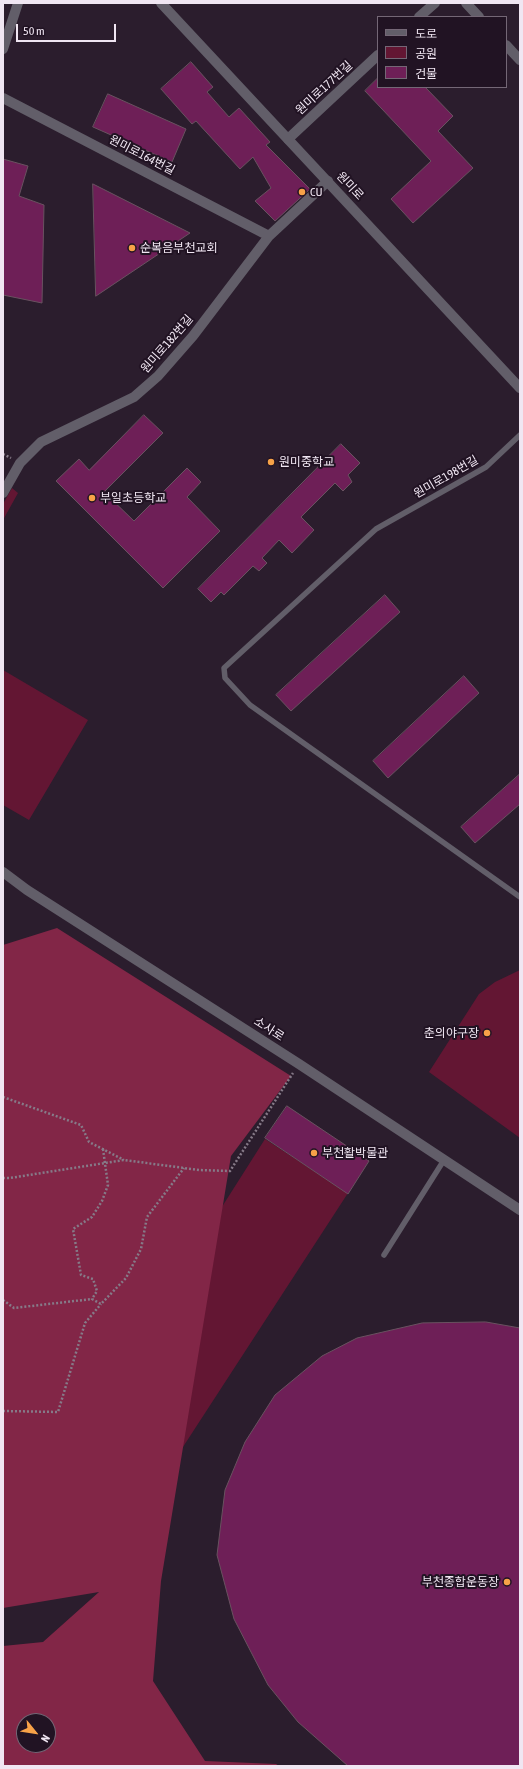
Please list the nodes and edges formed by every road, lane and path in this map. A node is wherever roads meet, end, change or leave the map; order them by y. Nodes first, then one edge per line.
1 (18, 3) edge
2 (161, 3) edge
3 (434, 3) edge
4 (466, 3) edge
5 (420, 16) edge
6 (478, 16) edge
7 (507, 46) edge
8 (3, 49) edge
9 (377, 57) edge
10 (520, 60) edge
11 (3, 98) edge
12 (288, 139) junction
13 (328, 181) junction
14 (269, 236) junction
15 (520, 388) edge
16 (520, 435) edge
17 (3, 493) edge
18 (3, 872) edge
19 (520, 897) edge
20 (299, 1064) junction
21 (3, 1098) edge
22 (103, 1149) junction
23 (124, 1160) junction
24 (444, 1160) junction
25 (184, 1168) junction
26 (3, 1178) edge
27 (520, 1210) edge
28 (384, 1255) dead end
29 (92, 1299) junction
30 (3, 1300) edge
31 (101, 1304) junction
32 (3, 1411) edge

1 - 8 street
2 - 12 street, 원미로
3 - 5 street
4 - 6 street
7 - 10 street
9 - 12 street, 원미로177번길
11 - 14 street, 원미로164번길
12 - 13 street, 원미로
13 - 14 street, 원미로182번길
13 - 15 street, 원미로
14 - 17 street, 원미로182번길
16 - 19 lane, 원미로198번길
18 - 20 street, 소사로
20 - 24 street, 소사로
20 - 25 path
21 - 22 path
22 - 23 path
22 - 29 path
23 - 25 path
23 - 26 path
24 - 27 street, 소사로
24 - 28 lane
25 - 31 path
29 - 30 path
29 - 31 path
31 - 32 path

